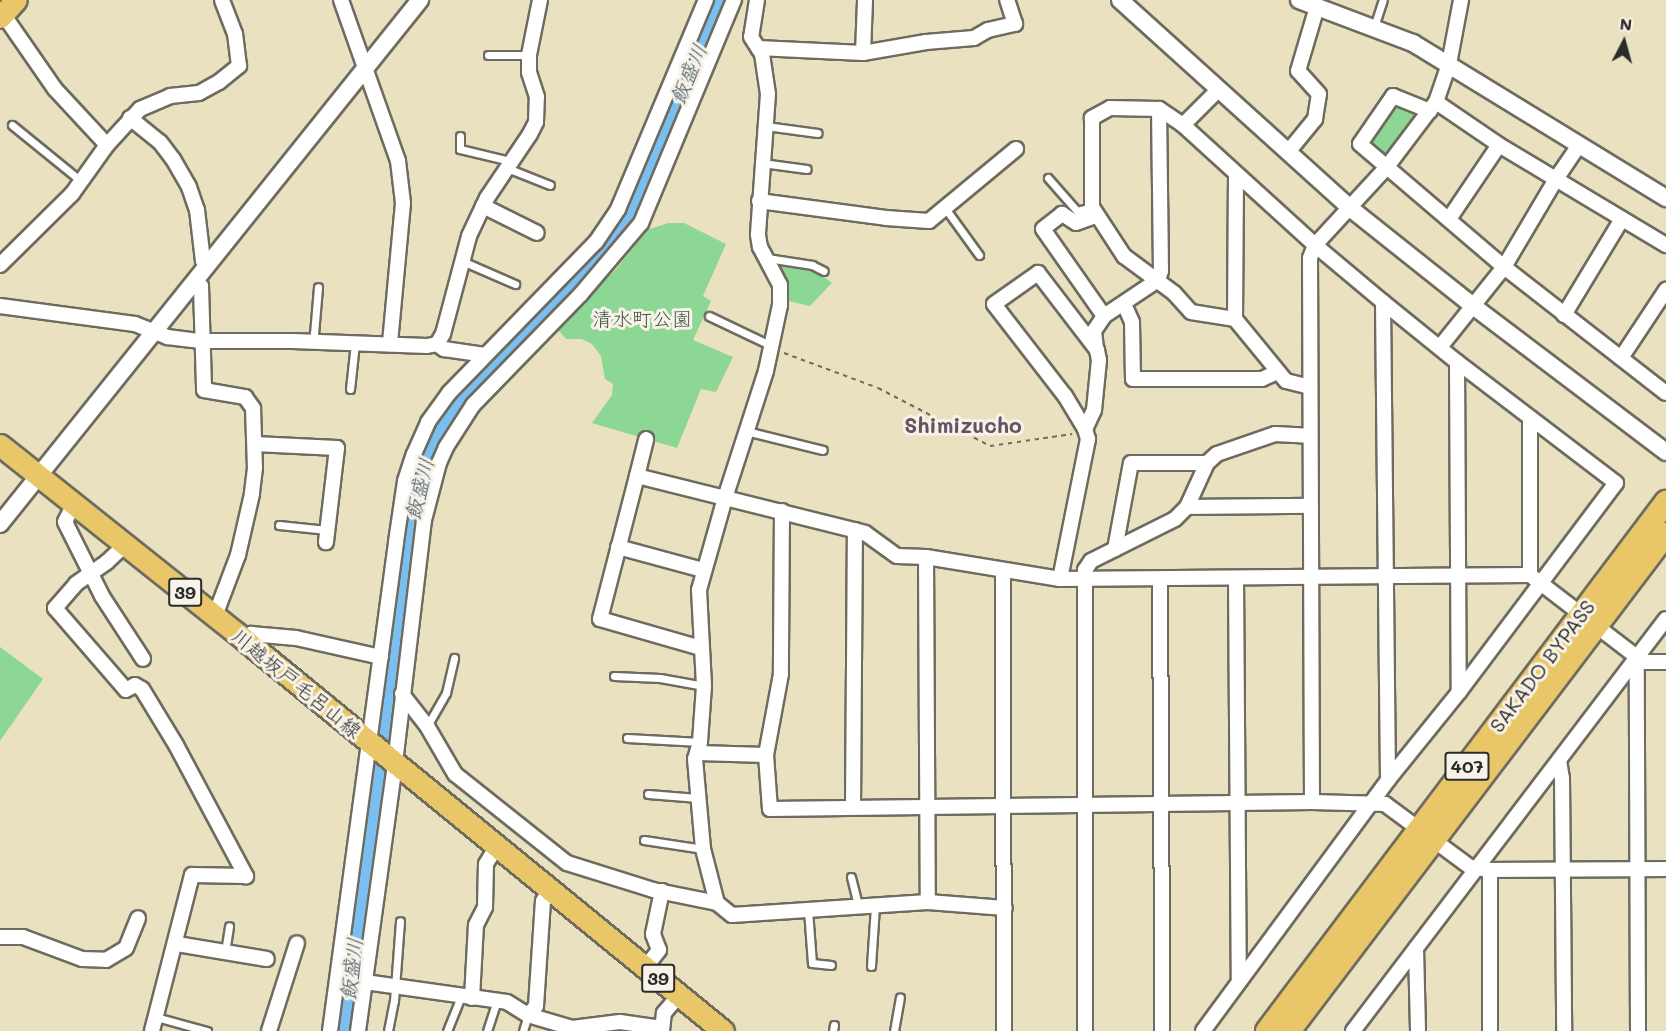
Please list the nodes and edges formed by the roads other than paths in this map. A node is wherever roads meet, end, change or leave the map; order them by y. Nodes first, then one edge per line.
1 (222, 0) edge
2 (341, 0) edge
3 (420, 0) edge
4 (540, 0) edge
5 (706, 0) edge
6 (734, 0) edge
7 (757, 0) edge
8 (865, 0) edge
9 (1007, 0) edge
10 (1120, 0) edge
11 (1299, 0) edge
12 (1383, 0) edge
13 (1461, 0) edge
14 (1317, 7) junction
15 (6, 10) edge
16 (1374, 27) junction
17 (759, 48) junction
18 (863, 53) junction
19 (488, 55) dead end
20 (529, 56) junction
21 (1449, 64) junction
22 (366, 68) junction
23 (1219, 89) junction
24 (1433, 106) junction
25 (1159, 109) junction
26 (130, 118) junction
27 (12, 125) dead end
28 (1183, 125) junction
29 (766, 126) junction
30 (818, 133) dead end
31 (460, 136) dead end
32 (107, 145) junction
33 (1498, 145) junction
34 (1579, 146) junction
35 (1016, 149) dead end
36 (1288, 152) junction
37 (762, 163) junction
38 (509, 164) junction
39 (1386, 168) junction
40 (807, 169) dead end
41 (1236, 175) junction
42 (1048, 178) dead end
43 (1556, 179) junction
44 (81, 181) junction
45 (550, 185) dead end
46 (1666, 198) edge
47 (759, 201) junction
48 (483, 207) junction
49 (945, 208) junction
50 (1350, 208) junction
51 (1094, 211) junction
52 (1449, 219) junction
53 (1622, 219) junction
54 (537, 232) dead end
55 (1315, 245) junction
56 (1666, 245) edge
57 (980, 255) dead end
58 (765, 257) junction
59 (462, 261) junction
60 (0, 265) edge
61 (207, 266) junction
62 (1504, 267) junction
63 (824, 271) dead end
64 (1158, 280) junction
65 (195, 281) junction
66 (515, 284) dead end
67 (318, 287) dead end
68 (1666, 290) edge
69 (1383, 302) junction
70 (1124, 304) junction
71 (0, 306) edge
72 (1473, 306) junction
73 (1564, 315) junction
74 (709, 316) dead end
75 (1104, 316) junction
76 (1235, 319) junction
77 (511, 330) junction
78 (153, 331) junction
79 (201, 341) junction
80 (316, 341) junction
81 (355, 343) junction
82 (390, 344) junction
83 (437, 344) junction
84 (528, 346) junction
85 (772, 347) junction
86 (1440, 347) junction
87 (1096, 350) junction
88 (485, 355) junction
89 (1622, 358) junction
90 (1456, 362) junction
91 (1276, 372) junction
92 (1310, 387) junction
93 (350, 389) dead end
94 (1666, 393) edge
95 (1530, 418) junction
96 (746, 431) junction
97 (1086, 431) junction
98 (1309, 436) junction
99 (646, 439) dead end
100 (255, 444) junction
101 (0, 445) edge
102 (823, 450) dead end
103 (1666, 453) edge
104 (1207, 463) junction
105 (39, 475) junction
106 (637, 476) junction
107 (724, 498) junction
108 (1666, 501) edge
109 (75, 502) junction
110 (1186, 507) junction
111 (1310, 507) junction
112 (782, 511) junction
113 (0, 524) edge
114 (279, 525) dead end
115 (855, 530) junction
116 (1666, 534) edge
117 (327, 536) joint
118 (125, 545) junction
119 (618, 547) junction
120 (1115, 549) junction
121 (927, 556) junction
122 (703, 570) junction
123 (1003, 570) junction
124 (91, 572) junction
125 (1530, 575) junction
126 (1458, 576) junction
127 (1386, 577) junction
128 (1236, 578) junction
129 (1311, 578) junction
130 (1060, 579) junction
131 (1083, 579) junction
132 (1160, 579) junction
133 (1541, 584) junction
134 (215, 616) junction
135 (1666, 619) edge
136 (1588, 620) junction
137 (246, 641) junction
138 (701, 648) junction
139 (381, 657) junction
140 (1637, 657) junction
141 (454, 658) dead end
142 (143, 659) dead end
143 (1666, 662) edge
144 (614, 676) dead end
145 (704, 686) junction
146 (1459, 692) junction
147 (402, 694) junction
148 (427, 726) junction
149 (627, 738) dead end
150 (369, 741) junction
151 (699, 748) junction
152 (766, 755) junction
153 (1559, 760) junction
154 (395, 763) junction
155 (1388, 780) junction
156 (648, 794) dead end
157 (699, 798) junction
158 (1312, 802) junction
159 (1238, 804) junction
160 (1373, 804) junction
161 (1161, 805) junction
162 (928, 806) junction
163 (1004, 806) junction
164 (1084, 806) junction
165 (853, 807) junction
166 (1426, 835) junction
167 (644, 840) dead end
168 (497, 846) junction
169 (703, 849) junction
170 (1483, 869) junction
171 (1564, 869) junction
172 (1666, 869) edge
173 (1637, 870) junction
174 (851, 877) dead end
175 (550, 890) junction
176 (662, 891) junction
177 (928, 902) junction
178 (717, 903) junction
179 (875, 905) junction
180 (858, 906) junction
181 (1005, 908) junction
182 (808, 909) junction
183 (138, 918) dead end
184 (400, 921) dead end
185 (230, 926) dead end
186 (0, 937) edge
187 (297, 943) dead end
188 (177, 944) junction
189 (1416, 948) junction
190 (225, 952) junction
191 (267, 959) dead end
192 (831, 965) dead end
193 (871, 966) dead end
194 (645, 968) junction
195 (1239, 981) junction
196 (365, 982) junction
197 (395, 984) junction
198 (679, 995) junction
199 (467, 997) junction
200 (900, 998) dead end
201 (497, 1001) junction
202 (528, 1015) junction
203 (154, 1024) edge
204 (662, 1030) edge
205 (207, 1031) edge
206 (268, 1031) edge
207 (330, 1031) edge
208 (358, 1031) edge
209 (388, 1031) edge
210 (447, 1031) edge
211 (487, 1031) edge
212 (523, 1031) edge
213 (723, 1031) edge
214 (894, 1031) edge
215 (1004, 1031) edge
216 (1085, 1031) edge
217 (1162, 1031) edge
218 (1203, 1031) edge
219 (1267, 1031) edge
220 (1289, 1031) edge
221 (1353, 1031) edge
222 (1418, 1031) edge
223 (1490, 1031) edge
224 (1564, 1031) edge
225 (1638, 1031) edge

1 - 26 street
2 - 22 street
3 - 22 street
4 - 20 street
5 - 77 street
6 - 84 street
7 - 17 street
8 - 18 street
9 - 18 street
10 - 23 street
11 - 14 street
12 - 16 lane
13 - 21 street
14 - 16 street
14 - 36 street
15 - 32 street
16 - 21 street
17 - 18 street
17 - 29 street
19 - 20 lane
20 - 38 street
21 - 24 street
21 - 34 street
22 - 61 street
22 - 82 street
23 - 28 street
23 - 36 street
24 - 33 street
24 - 39 street
24 - 39 street
25 - 28 street
25 - 51 street
25 - 64 street
26 - 32 street
26 - 61 street
27 - 44 lane
28 - 41 street
29 - 30 lane
29 - 37 street
31 - 38 lane
32 - 44 street
33 - 43 street
33 - 52 street
34 - 43 street
34 - 46 street
35 - 49 street
36 - 50 street
37 - 40 lane
37 - 47 street
38 - 45 lane
38 - 48 street
39 - 50 street
39 - 52 street
41 - 55 street
41 - 76 street
42 - 51 lane
43 - 53 street
43 - 62 street
44 - 60 street
47 - 49 street
47 - 58 street
48 - 54 street
48 - 59 street
49 - 57 lane
50 - 55 street
50 - 72 street
51 - 64 street
51 - 75 street
52 - 62 street
53 - 56 street
53 - 73 street
55 - 69 street
55 - 92 street
58 - 63 lane
58 - 85 street
59 - 66 lane
59 - 83 street
61 - 65 street
62 - 72 street
62 - 73 street
64 - 70 street
64 - 76 street
65 - 78 street
65 - 79 street
67 - 80 lane
68 - 89 street
69 - 86 street
69 - 127 street
70 - 75 street
70 - 91 street
71 - 78 street
72 - 86 street
72 - 103 street
73 - 89 street
74 - 85 lane
75 - 87 street
76 - 91 street
77 - 84 street
77 - 88 street
78 - 79 street
78 - 105 street
79 - 80 street
79 - 100 street
80 - 81 street
81 - 82 street
81 - 93 lane
82 - 83 street
83 - 88 street
84 - 147 street
85 - 96 street
86 - 90 street
87 - 97 street
87 - 97 street
88 - 139 street
89 - 94 street
90 - 95 street
90 - 126 street
91 - 92 street
92 - 98 street
95 - 125 street
95 - 133 street
96 - 102 lane
96 - 107 street
97 - 130 street
98 - 104 street
98 - 111 street
99 - 106 street
100 - 117 street
100 - 134 street
101 - 105 main road, 川越坂戸毛呂山線 / 39
104 - 110 street
104 - 120 street
105 - 109 main road, 川越坂戸毛呂山線 / 39
105 - 113 street
106 - 107 street
106 - 119 street
107 - 112 street
107 - 122 street
108 - 136 highway, SAKADO BYPASS / 407
109 - 118 main road, 川越坂戸毛呂山線 / 39
109 - 124 street
110 - 111 street
110 - 120 street
111 - 129 street
112 - 115 street
112 - 152 street
114 - 117 lane
115 - 121 street
115 - 165 street
116 - 136 highway, SAKADO BYPASS / 407
118 - 124 street
118 - 134 main road, 川越坂戸毛呂山線 / 39
119 - 122 street
119 - 138 street
120 - 131 street
121 - 123 street
121 - 162 street
122 - 138 street
123 - 130 street
123 - 163 street
124 - 142 street
124 - 188 street
125 - 126 street
125 - 133 street
126 - 127 street
126 - 146 street
127 - 129 street
127 - 155 street
128 - 129 street
128 - 132 street
128 - 159 street
129 - 158 street
130 - 131 street
131 - 132 street
131 - 164 street
132 - 161 street
133 - 136 street
133 - 146 street
134 - 137 main road, 川越坂戸毛呂山線 / 39
135 - 140 street
136 - 140 street
136 - 166 highway, SAKADO BYPASS / 407
137 - 139 street
137 - 150 main road, 川越坂戸毛呂山線 / 39
138 - 145 street
139 - 150 street
140 - 143 street
140 - 153 street
140 - 173 street
141 - 148 lane
144 - 145 lane
145 - 151 street
146 - 155 street
147 - 148 street
147 - 154 street
148 - 176 street
149 - 151 lane
150 - 154 main road, 川越坂戸毛呂山線 / 39
150 - 207 street
151 - 152 street
151 - 157 street
152 - 165 street
153 - 170 street
153 - 171 street
154 - 168 main road, 川越坂戸毛呂山線 / 39
154 - 196 street
155 - 160 street
156 - 157 lane
157 - 169 street
158 - 159 street
158 - 160 street
159 - 161 street
159 - 195 street
160 - 166 street
160 - 195 street
161 - 164 street
161 - 217 street
162 - 163 street
162 - 165 street
162 - 177 street
163 - 164 street
163 - 181 street
164 - 216 street
166 - 170 street
166 - 219 highway, SAKADO BYPASS / 407
166 - 220 highway, SAKADO BYPASS / 407
167 - 169 lane
168 - 175 main road, 川越坂戸毛呂山線 / 39
168 - 199 street
169 - 178 street
170 - 171 street
170 - 189 street
170 - 223 street
171 - 173 street
171 - 224 street
172 - 173 street
173 - 225 street
174 - 180 lane
175 - 194 main road, 川越坂戸毛呂山線 / 39
175 - 202 street
176 - 178 street
176 - 194 street
177 - 179 street
177 - 181 street
178 - 182 street
179 - 180 street
179 - 193 lane
180 - 182 street
181 - 215 street
182 - 192 lane
183 - 186 street
184 - 197 lane
185 - 190 lane
187 - 206 street
188 - 190 street
188 - 203 street
189 - 221 street
189 - 222 street
190 - 191 street
194 - 198 main road, 39
195 - 218 street
196 - 197 street
196 - 208 street
197 - 199 street
197 - 209 lane
198 - 204 street
198 - 213 main road, 39
199 - 201 street
199 - 210 lane
200 - 214 lane
201 - 202 street
201 - 211 lane
202 - 204 street
202 - 212 lane
203 - 205 lane

